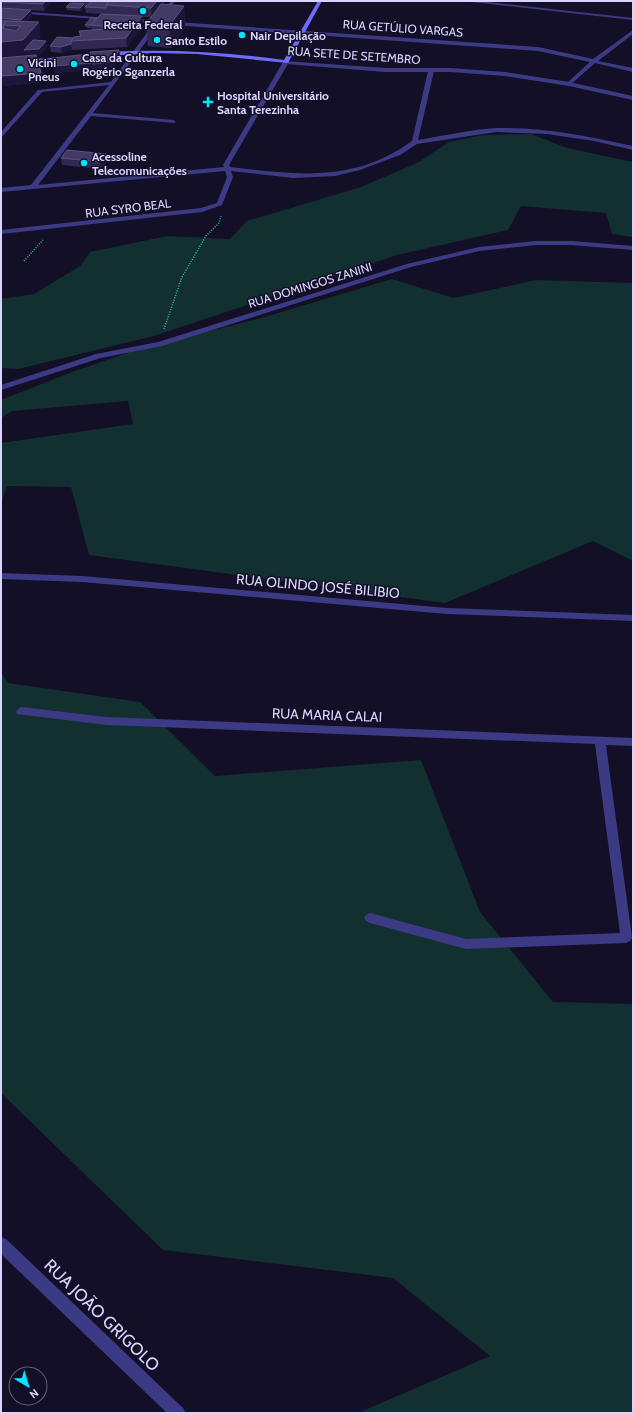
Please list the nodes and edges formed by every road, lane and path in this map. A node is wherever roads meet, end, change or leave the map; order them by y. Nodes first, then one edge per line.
1 (173, 1) edge
2 (320, 1) edge
3 (465, 1) edge
4 (1, 11) edge
5 (633, 19) edge
6 (158, 22) junction
7 (305, 32) junction
8 (633, 32) edge
9 (136, 52) junction
10 (104, 54) edge
11 (72, 57) edge
12 (594, 61) junction
13 (286, 62) junction
14 (1, 63) edge
15 (633, 70) edge
16 (431, 71) junction
17 (113, 84) junction
18 (569, 84) junction
19 (633, 98) edge
20 (89, 114) junction
21 (173, 122) dead end
22 (1, 136) edge
23 (415, 142) junction
24 (633, 148) edge
25 (228, 170) junction
26 (33, 187) junction
27 (1, 190) edge
28 (220, 204) junction
29 (55, 228) junction
30 (1, 232) edge
31 (633, 248) edge
32 (24, 261) dead end
33 (159, 344) junction
34 (1, 388) edge
35 (1, 576) edge
36 (633, 618) edge
37 (21, 711) dead end
38 (600, 741) junction
39 (633, 742) edge
40 (370, 918) dead end
41 (1, 1244) edge
42 (178, 1413) edge

1 - 6 street
2 - 7 main road
3 - 5 street
4 - 6 street, RUA GETÚLIO VARGAS
6 - 7 street, RUA GETÚLIO VARGAS
6 - 9 street
7 - 12 street, RUA GETÚLIO VARGAS
7 - 13 main road
8 - 12 street
9 - 10 main road, RUA SETE DE SETEMBRO
9 - 13 main road, RUA SETE DE SETEMBRO
9 - 17 street
11 - 14 main road
12 - 15 street, RUA GETÚLIO VARGAS
12 - 18 street
13 - 16 street, RUA SETE DE SETEMBRO
13 - 25 street
16 - 18 street, RUA SETE DE SETEMBRO
16 - 23 street
17 - 20 street
17 - 22 street
18 - 19 street, RUA SETE DE SETEMBRO
20 - 21 street
20 - 26 street
23 - 24 street
23 - 25 street
25 - 26 street
25 - 28 street
26 - 27 street
28 - 29 street, RUA SYRO BEAL
28 - 33 path
29 - 30 street, RUA SYRO BEAL
29 - 32 path
31 - 33 street, RUA DOMINGOS ZANINI
33 - 34 street, RUA DOMINGOS ZANINI
35 - 36 street, RUA OLINDO JOSÉ BILIBIO
37 - 38 street, RUA MARIA CALAI
38 - 39 street, RUA MARIA CALAI
38 - 40 street
41 - 42 street, RUA JOÃO GRIGOLO

